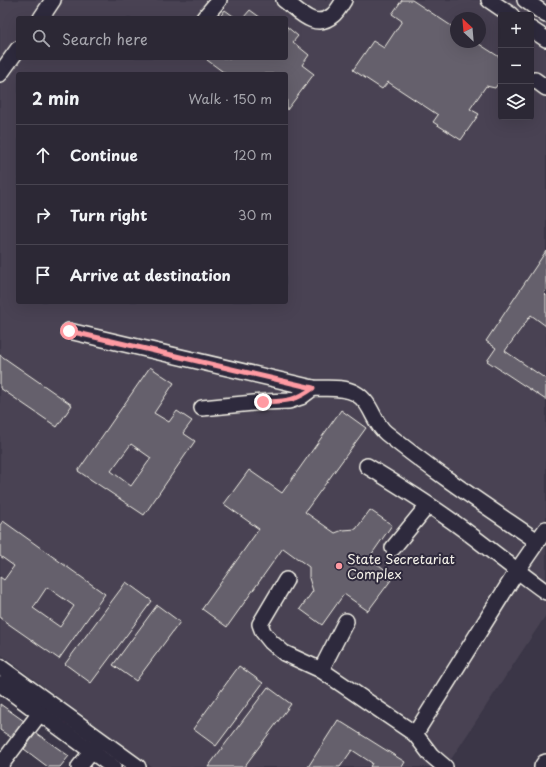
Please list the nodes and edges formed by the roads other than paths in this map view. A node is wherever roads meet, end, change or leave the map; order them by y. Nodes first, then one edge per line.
1 (54, 0) edge
2 (219, 0) edge
3 (284, 0) edge
4 (344, 0) edge
5 (489, 0) edge
6 (525, 0) edge
7 (507, 12) edge
8 (546, 15) edge
9 (42, 16) edge
10 (206, 16) edge
11 (534, 31) edge
12 (546, 39) edge
13 (16, 52) edge
14 (0, 74) edge
15 (69, 331) dead end
16 (313, 388) junction
17 (202, 408) dead end
18 (367, 466) dead end
19 (428, 505) junction
20 (546, 529) edge
21 (537, 541) junction
22 (393, 548) dead end
23 (517, 571) junction
24 (286, 580) dead end
25 (546, 592) edge
26 (346, 621) dead end
27 (0, 667) edge
28 (321, 670) junction
29 (0, 684) edge
30 (40, 713) junction
31 (416, 734) junction
32 (96, 746) junction
33 (546, 764) edge
34 (0, 766) edge
35 (79, 767) edge
36 (113, 767) edge
37 (138, 767) edge
38 (445, 767) edge
39 (544, 767) edge

1 - 9 street
2 - 10 street
3 - 4 street
5 - 7 street
6 - 8 street
11 - 12 street
13 - 14 street
15 - 16 street
16 - 17 street
16 - 21 street
18 - 19 street
19 - 22 street
19 - 23 street
20 - 21 street
21 - 23 street
23 - 25 street
23 - 31 street
24 - 28 street
26 - 28 street
27 - 32 street
28 - 31 street
29 - 30 street
30 - 32 street
30 - 34 street
31 - 38 street
32 - 35 street
32 - 36 street
32 - 37 street
33 - 39 main road

